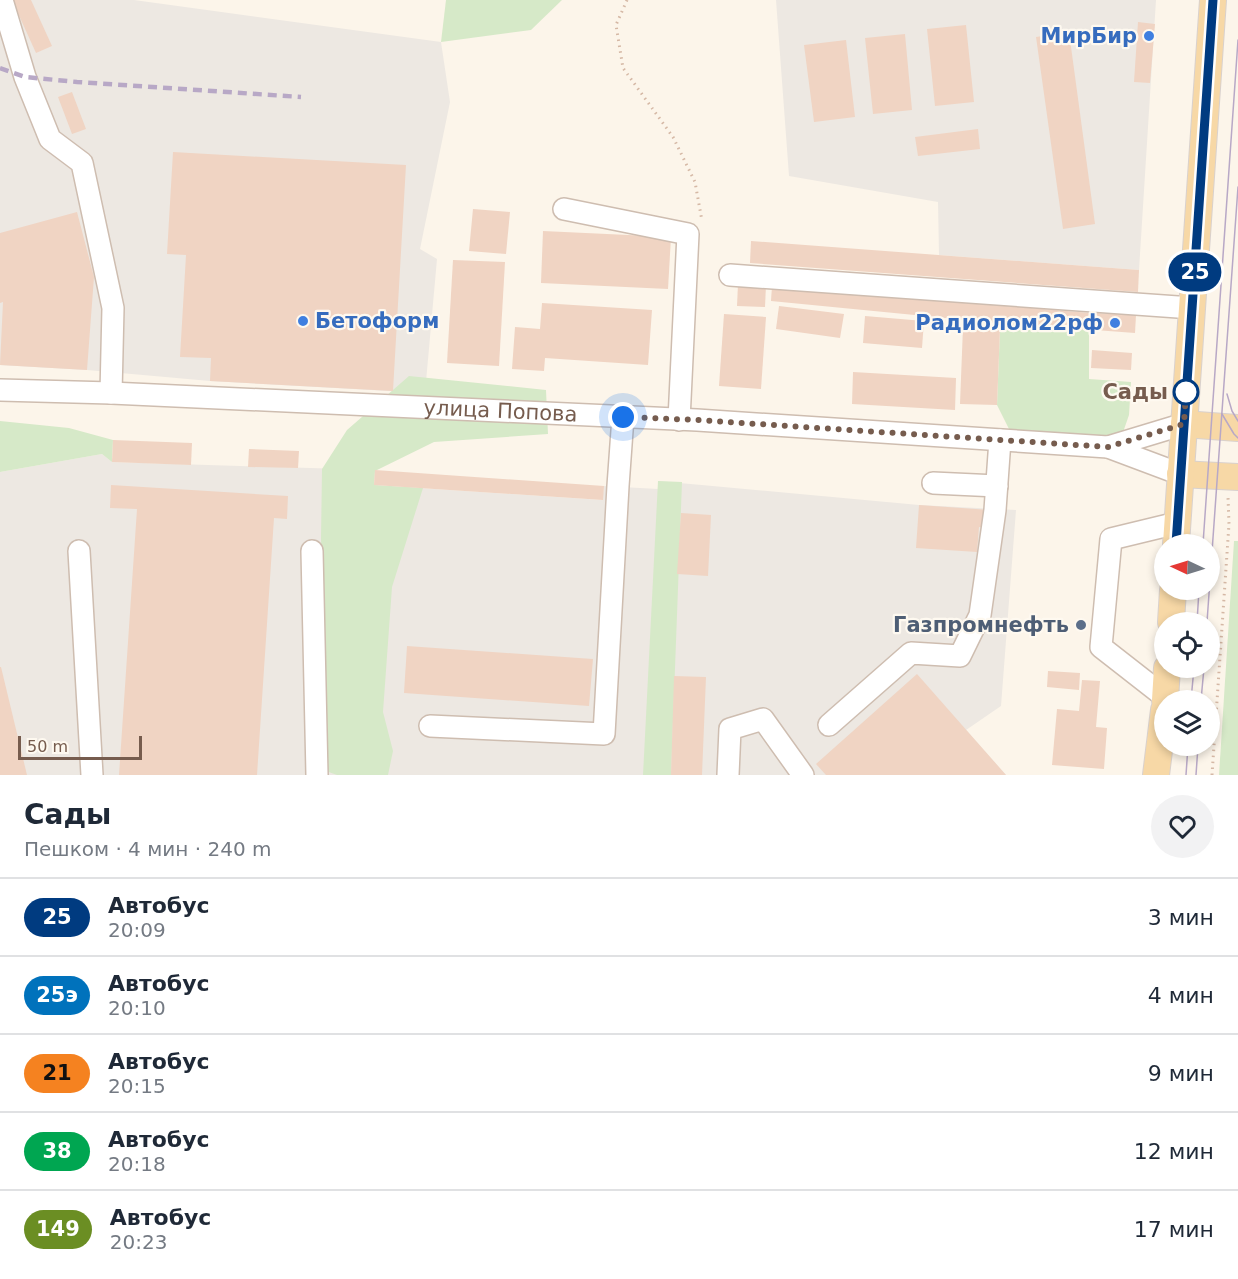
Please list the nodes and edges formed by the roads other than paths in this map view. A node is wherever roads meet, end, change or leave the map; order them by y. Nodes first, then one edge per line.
1 (2, 0) edge
2 (1213, 0) edge
3 (564, 209) dead end
4 (730, 275) dead end
5 (1192, 308) junction
6 (0, 390) edge
7 (111, 393) junction
8 (623, 417) junction
9 (678, 420) junction
10 (1184, 424) junction
11 (1238, 428) edge
12 (1000, 440) junction
13 (1108, 447) junction
14 (1180, 474) junction
15 (1233, 477) edge
16 (933, 483) dead end
17 (997, 486) junction
18 (1177, 534) edge
19 (1154, 536) edge
20 (79, 551) dead end
21 (312, 551) dead end
22 (1154, 693) edge
23 (829, 725) dead end
24 (430, 726) dead end
25 (1158, 756) edge
26 (92, 775) edge
27 (316, 775) edge
28 (728, 775) edge
29 (803, 775) edge
30 (1156, 775) edge

1 - 7 street
2 - 5 main road
3 - 9 street
4 - 5 street
5 - 10 main road
6 - 7 street, улица Попова
7 - 8 street, улица Попова
8 - 9 street, улица Попова
8 - 24 street
9 - 12 street, улица Попова
10 - 11 main road, улица Попова
10 - 13 street, улица Попова
10 - 14 main road
12 - 13 street, улица Попова
12 - 17 street
13 - 14 street, улица Попова
14 - 15 main road, улица Попова
14 - 18 main road
16 - 17 street
17 - 23 street
19 - 22 street
20 - 26 street
21 - 27 street
25 - 30 main road
28 - 29 street

